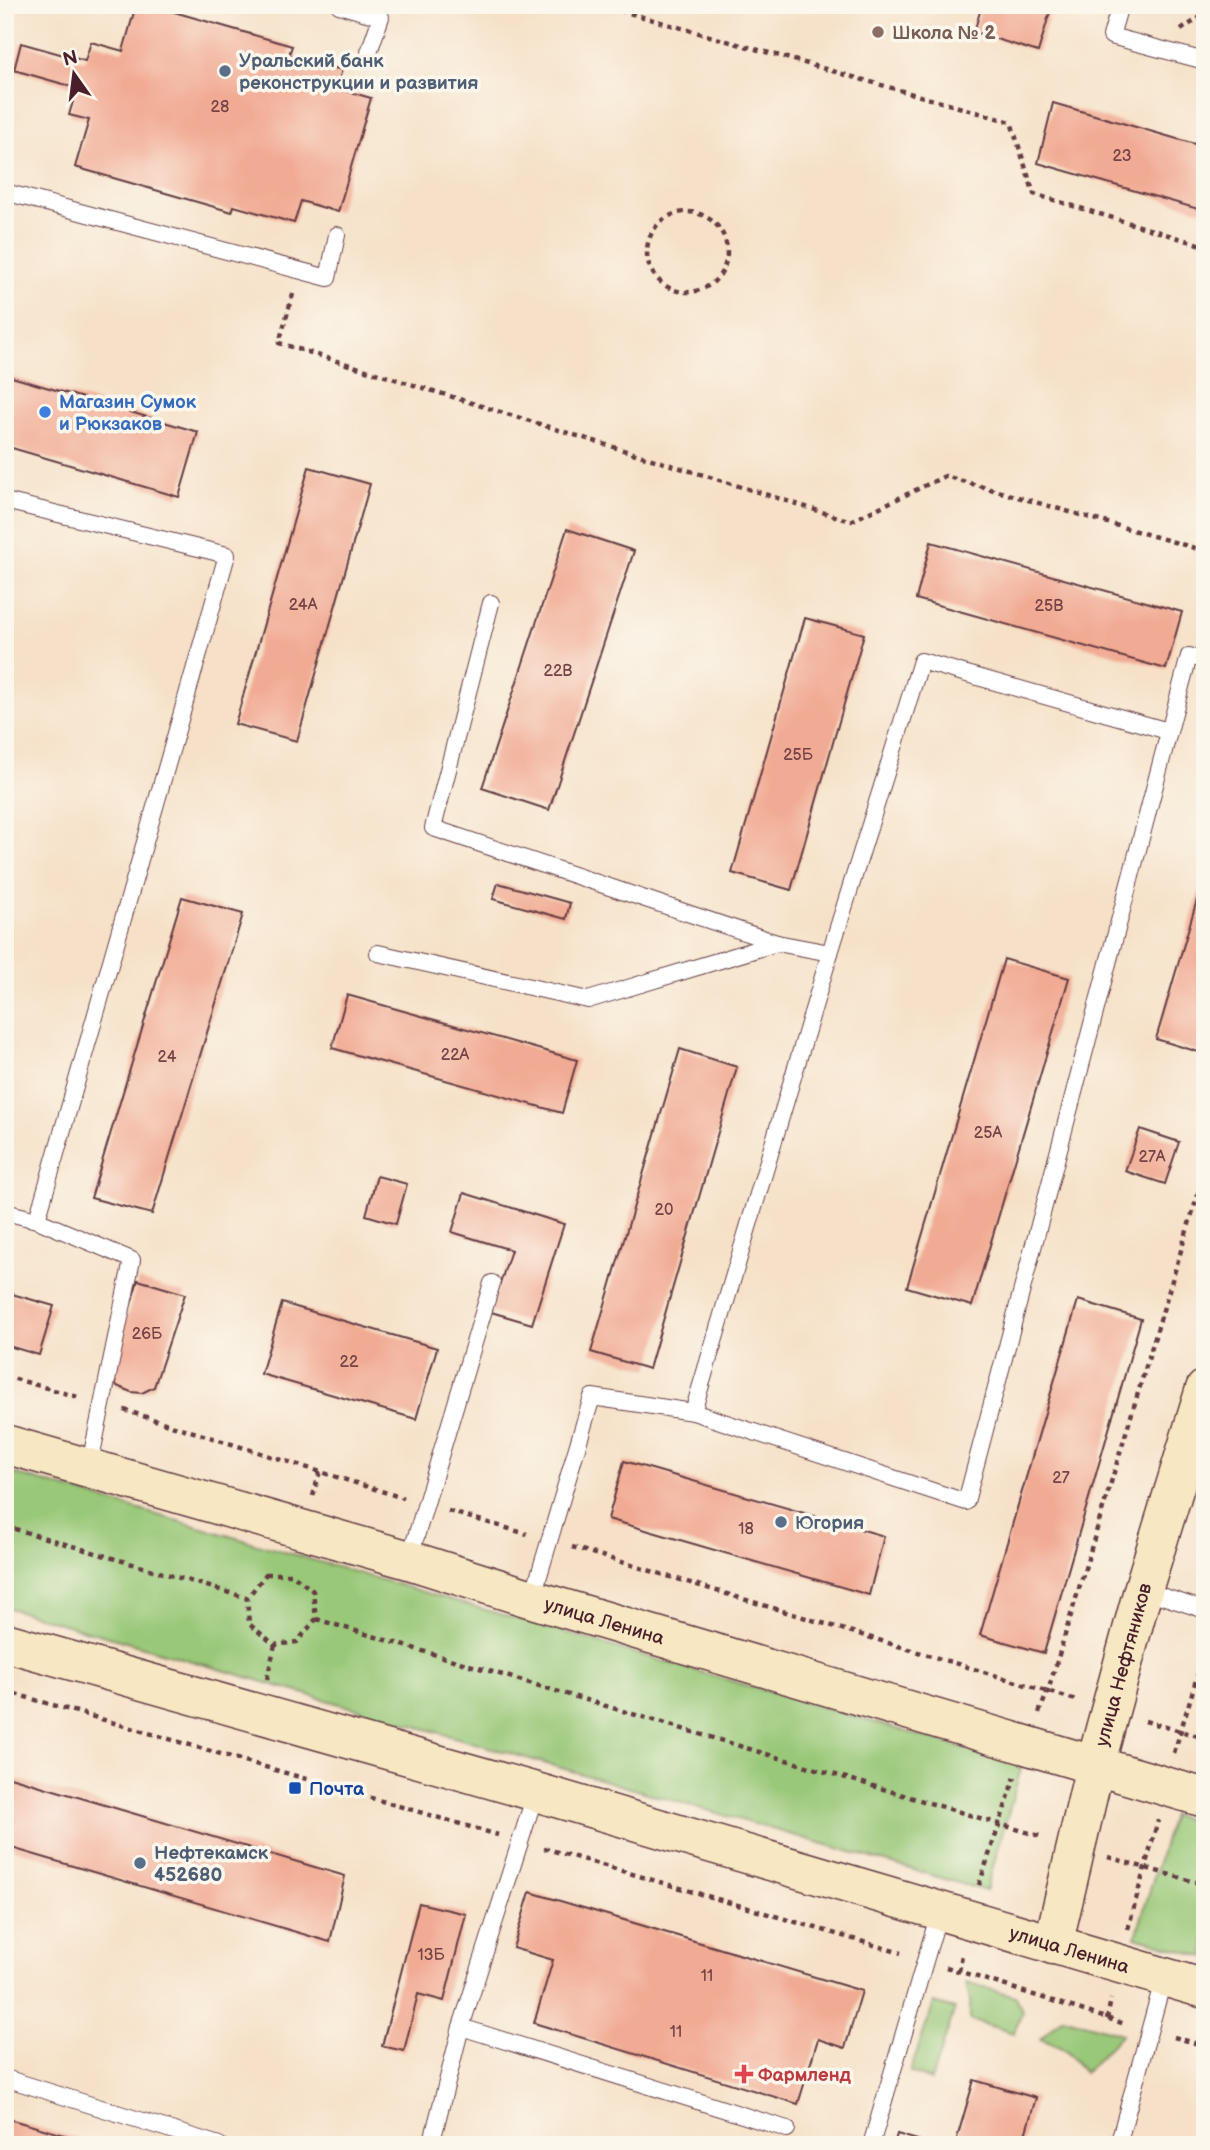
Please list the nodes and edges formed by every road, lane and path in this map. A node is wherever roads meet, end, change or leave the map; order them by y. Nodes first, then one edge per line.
1 (339, 5) edge
2 (601, 5) edge
3 (1121, 5) edge
4 (369, 52) dead end
5 (1205, 61) edge
6 (5, 192) edge
7 (684, 212) joint
8 (337, 235) dead end
9 (1205, 246) edge
10 (301, 271) junction
11 (5, 501) edge
12 (1205, 551) edge
13 (491, 603) dead end
14 (1205, 660) edge
15 (1168, 731) junction
16 (777, 943) junction
17 (378, 953) dead end
18 (830, 953) junction
19 (1205, 1171) edge
20 (5, 1212) edge
21 (37, 1220) junction
22 (492, 1283) dead end
23 (5, 1376) edge
24 (1205, 1389) edge
25 (101, 1403) junction
26 (693, 1412) junction
27 (5, 1444) edge
28 (89, 1470) junction
29 (425, 1505) junction
30 (5, 1526) edge
31 (550, 1540) junction
32 (409, 1560) junction
33 (1143, 1590) junction
34 (247, 1598) junction
35 (533, 1599) junction
36 (1205, 1610) edge
37 (316, 1619) junction
38 (5, 1642) edge
39 (1205, 1650) edge
40 (5, 1691) edge
41 (1048, 1691) junction
42 (1110, 1710) junction
43 (1180, 1731) junction
44 (1205, 1738) edge
45 (1025, 1746) junction
46 (1095, 1766) junction
47 (1166, 1787) junction
48 (536, 1792) junction
49 (1205, 1798) edge
50 (520, 1841) junction
51 (1076, 1847) junction
52 (1146, 1867) junction
53 (1205, 1885) edge
54 (954, 1914) junction
55 (1053, 1945) junction
56 (926, 1961) junction
57 (1118, 1964) junction
58 (959, 1971) junction
59 (1164, 1977) junction
60 (1205, 1989) edge
61 (1107, 2019) junction
62 (461, 2026) junction
63 (1150, 2031) junction
64 (1205, 2046) edge
65 (5, 2078) edge
66 (787, 2129) dead end
67 (219, 2145) edge
68 (431, 2145) edge
69 (872, 2145) edge
70 (1118, 2145) edge

1 - 4 lane
2 - 9 path
3 - 5 lane
6 - 10 lane
7 - 7 path
8 - 10 lane
10 - 12 path
11 - 21 lane
13 - 16 lane
14 - 15 lane
15 - 18 lane
15 - 26 lane
16 - 17 lane
16 - 18 lane
18 - 26 lane
19 - 41 path
20 - 21 lane
21 - 25 lane
22 - 29 lane
23 - 25 path
24 - 33 main road, улица Нефтяников
25 - 28 lane
25 - 29 path
26 - 31 lane
27 - 28 main road, улица Ленина
28 - 32 main road, улица Ленина
29 - 31 path
29 - 32 lane
30 - 34 path
31 - 35 lane
31 - 41 path
32 - 35 main road, улица Ленина
33 - 36 lane
33 - 42 main road, улица Нефтяников
34 - 37 path
34 - 37 path
35 - 45 main road, улица Ленина
37 - 51 path
38 - 48 main road, улица Ленина
39 - 43 path
40 - 50 path
41 - 42 path
41 - 45 path
42 - 43 path
42 - 46 main road, улица Нефтяников
43 - 44 path
43 - 47 path
45 - 46 main road, улица Ленина
45 - 54 path
46 - 47 main road, улица Ленина
46 - 51 main road, улица Нефтяников
47 - 49 main road, улица Ленина
47 - 52 path
48 - 50 lane
48 - 54 main road, улица Ленина
50 - 56 path
50 - 62 lane
51 - 52 path
51 - 55 main road, улица Нефтяников
52 - 53 path
52 - 57 path
54 - 55 main road, улица Ленина
54 - 56 lane
54 - 58 path
55 - 57 main road, улица Ленина
56 - 58 path
56 - 69 lane
57 - 59 main road, улица Ленина
57 - 61 path
58 - 61 path
59 - 60 main road, улица Ленина
59 - 63 lane
61 - 63 path
62 - 66 lane
62 - 68 lane
63 - 64 path
63 - 70 lane
65 - 67 lane

